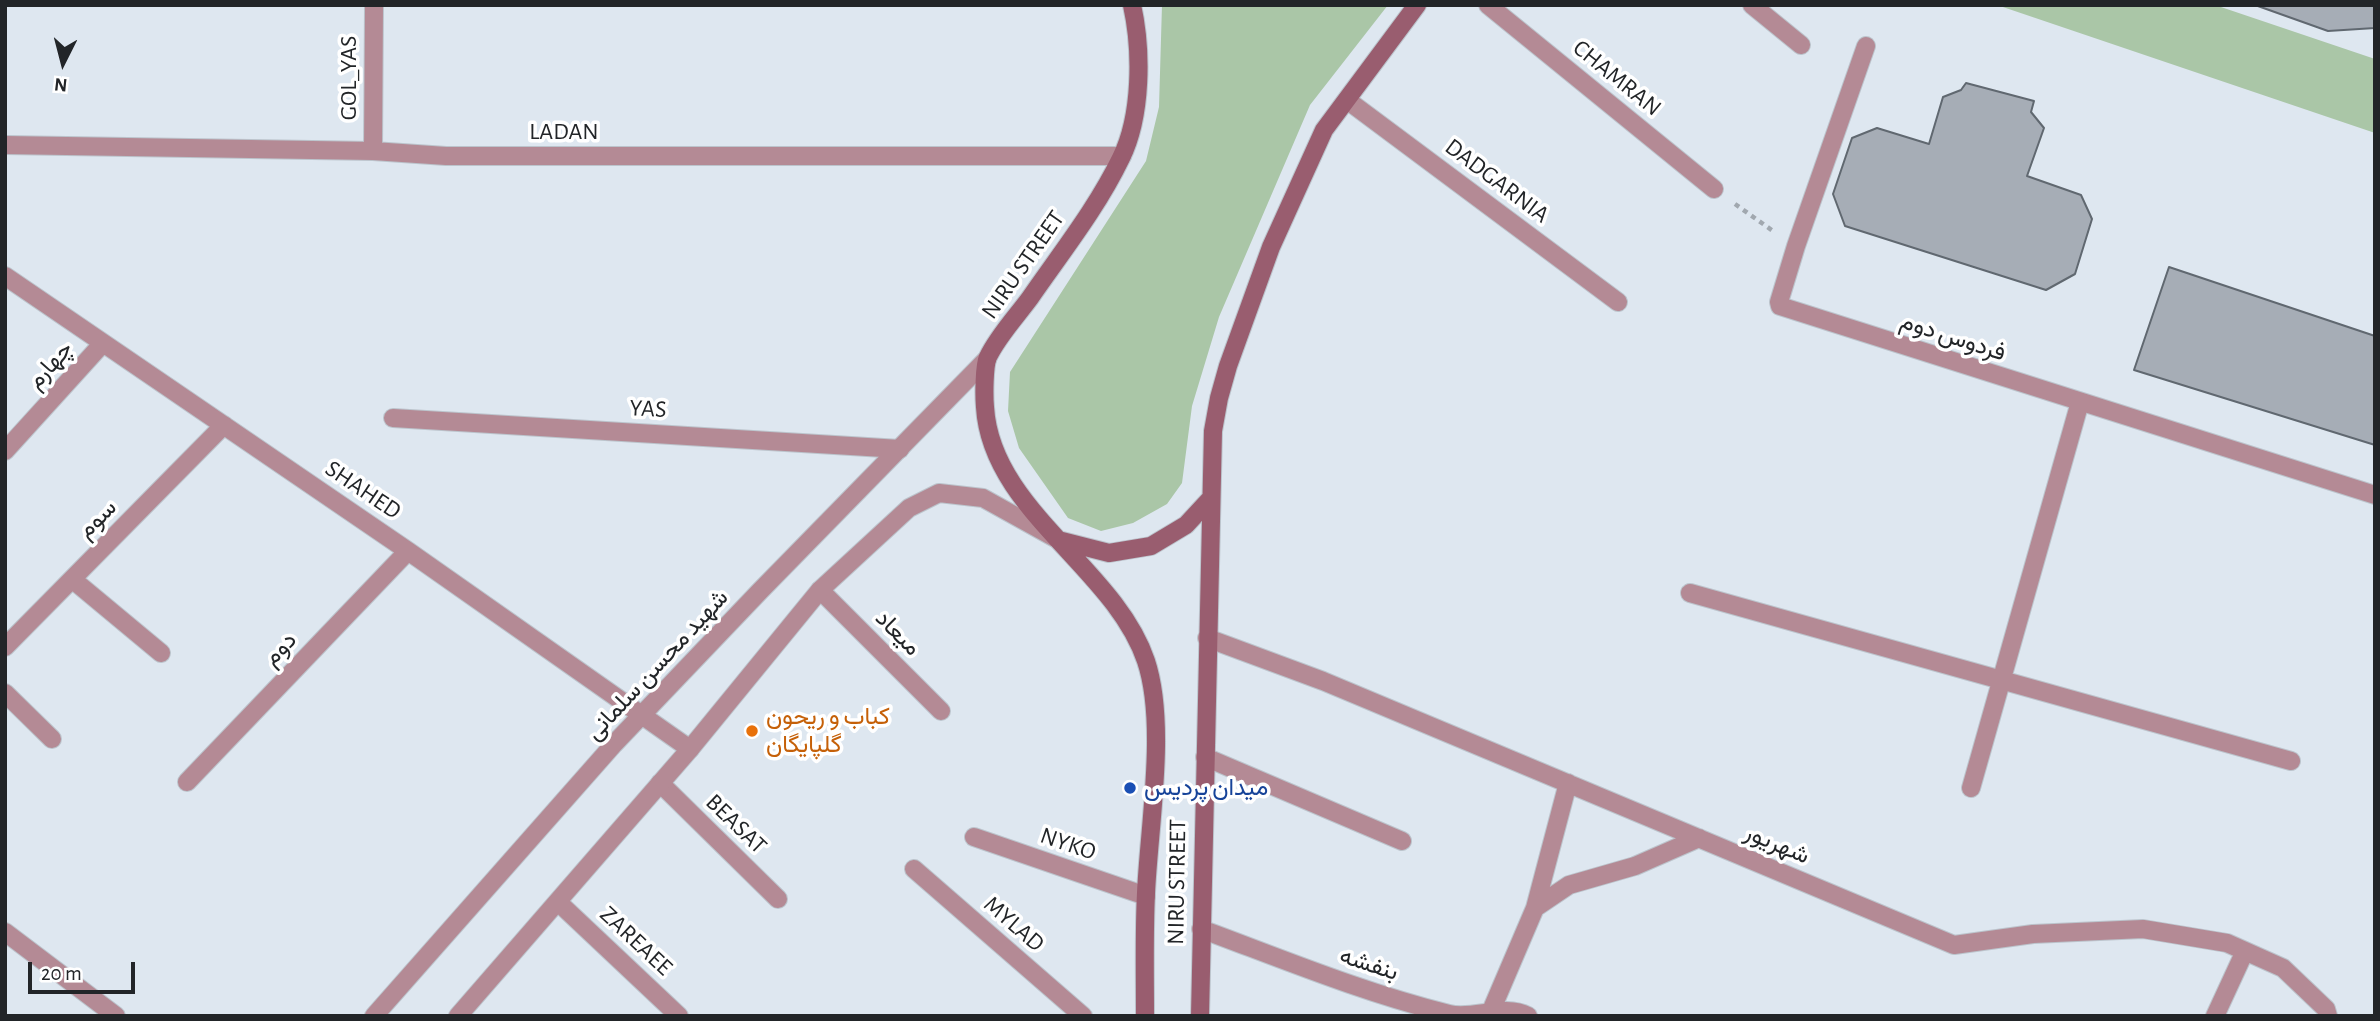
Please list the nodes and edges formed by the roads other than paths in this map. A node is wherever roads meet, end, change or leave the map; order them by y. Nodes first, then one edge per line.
1 (374, 5) edge
2 (1132, 5) edge
3 (1417, 5) edge
4 (1488, 5) edge
5 (1752, 5) edge
6 (1801, 45) dead end
7 (1866, 46) dead end
8 (1347, 100) junction
9 (5, 145) edge
10 (373, 151) junction
11 (1122, 156) junction
12 (1714, 189) road end
13 (5, 276) edge
14 (1618, 302) dead end
15 (103, 343) junction
16 (987, 359) junction
17 (2080, 402) junction
18 (393, 418) dead end
19 (224, 425) junction
20 (900, 449) junction
21 (5, 451) edge
22 (2375, 495) edge
23 (1211, 498) junction
24 (1058, 540) junction
25 (408, 551) junction
26 (72, 579) junction
27 (820, 590) junction
28 (1690, 593) dead end
29 (1208, 638) junction
30 (5, 647) edge
31 (161, 653) dead end
32 (2000, 679) junction
33 (5, 693) edge
34 (941, 710) dead end
35 (642, 716) junction
36 (52, 739) dead end
37 (690, 749) junction
38 (1205, 757) junction
39 (2291, 761) dead end
40 (187, 782) dead end
41 (660, 783) junction
42 (1568, 783) junction
43 (1971, 788) dead end
44 (974, 837) dead end
45 (1699, 838) junction
46 (1402, 841) dead end
47 (914, 869) dead end
48 (1146, 896) junction
49 (778, 899) dead end
50 (558, 902) junction
51 (1535, 908) junction
52 (1201, 929) junction
53 (5, 932) edge
54 (2245, 951) junction
55 (1491, 1011) junction
56 (1523, 1014) edge
57 (116, 1016) edge
58 (374, 1016) edge
59 (458, 1016) edge
60 (679, 1016) edge
61 (1083, 1016) edge
62 (1145, 1016) edge
63 (1200, 1016) edge
64 (2215, 1016) edge
65 (2328, 1016) edge

1 - 10 street, GOL_YAS
2 - 11 main road, NIRU STREET
3 - 8 main road, NIRU STREET
4 - 12 street, CHAMRAN
5 - 6 street
7 - 17 street, فردوس دوم
8 - 14 street, DADGARNIA
8 - 23 main road, NIRU STREET
9 - 10 street, LADAN
10 - 11 street, LADAN
11 - 16 main road, NIRU STREET
13 - 15 street, SHAHED
15 - 19 street, SHAHED
15 - 21 street, چهارم
16 - 20 street, شهید محسن سلمانی
16 - 24 main road, NIRU STREET
17 - 22 street, فردوس دوم
17 - 32 street
18 - 20 street, YAS
19 - 25 street, SHAHED
19 - 26 street, سوم
20 - 35 street, شهید محسن سلمانی
23 - 24 main road
23 - 29 main road, NIRU STREET
24 - 27 street
24 - 48 main road, NIRU STREET
25 - 35 street, SHAHED
25 - 40 street, دوم
26 - 30 street, سوم
26 - 31 street
27 - 34 street, میعاد
27 - 37 street
28 - 32 street
29 - 38 main road, NIRU STREET
29 - 42 street, شهریور
32 - 39 street
32 - 43 street
33 - 36 street
35 - 37 street, SHAHED
35 - 58 street, شهید محسن سلمانی
37 - 41 street
38 - 46 street
38 - 52 main road, NIRU STREET
41 - 49 street, BEASAT
41 - 50 street
42 - 45 street, شهریور
42 - 51 street
44 - 48 street, NYKO
45 - 51 street
45 - 54 street, شهریور
47 - 61 street, MYLAD
48 - 62 main road, NIRU STREET
50 - 59 street
50 - 60 street, ZAREAEE
51 - 55 street
52 - 55 street, بنفشه
52 - 63 main road, NIRU STREET
53 - 57 street
54 - 64 street
54 - 65 street, شهریور
55 - 56 street, بنفشه

